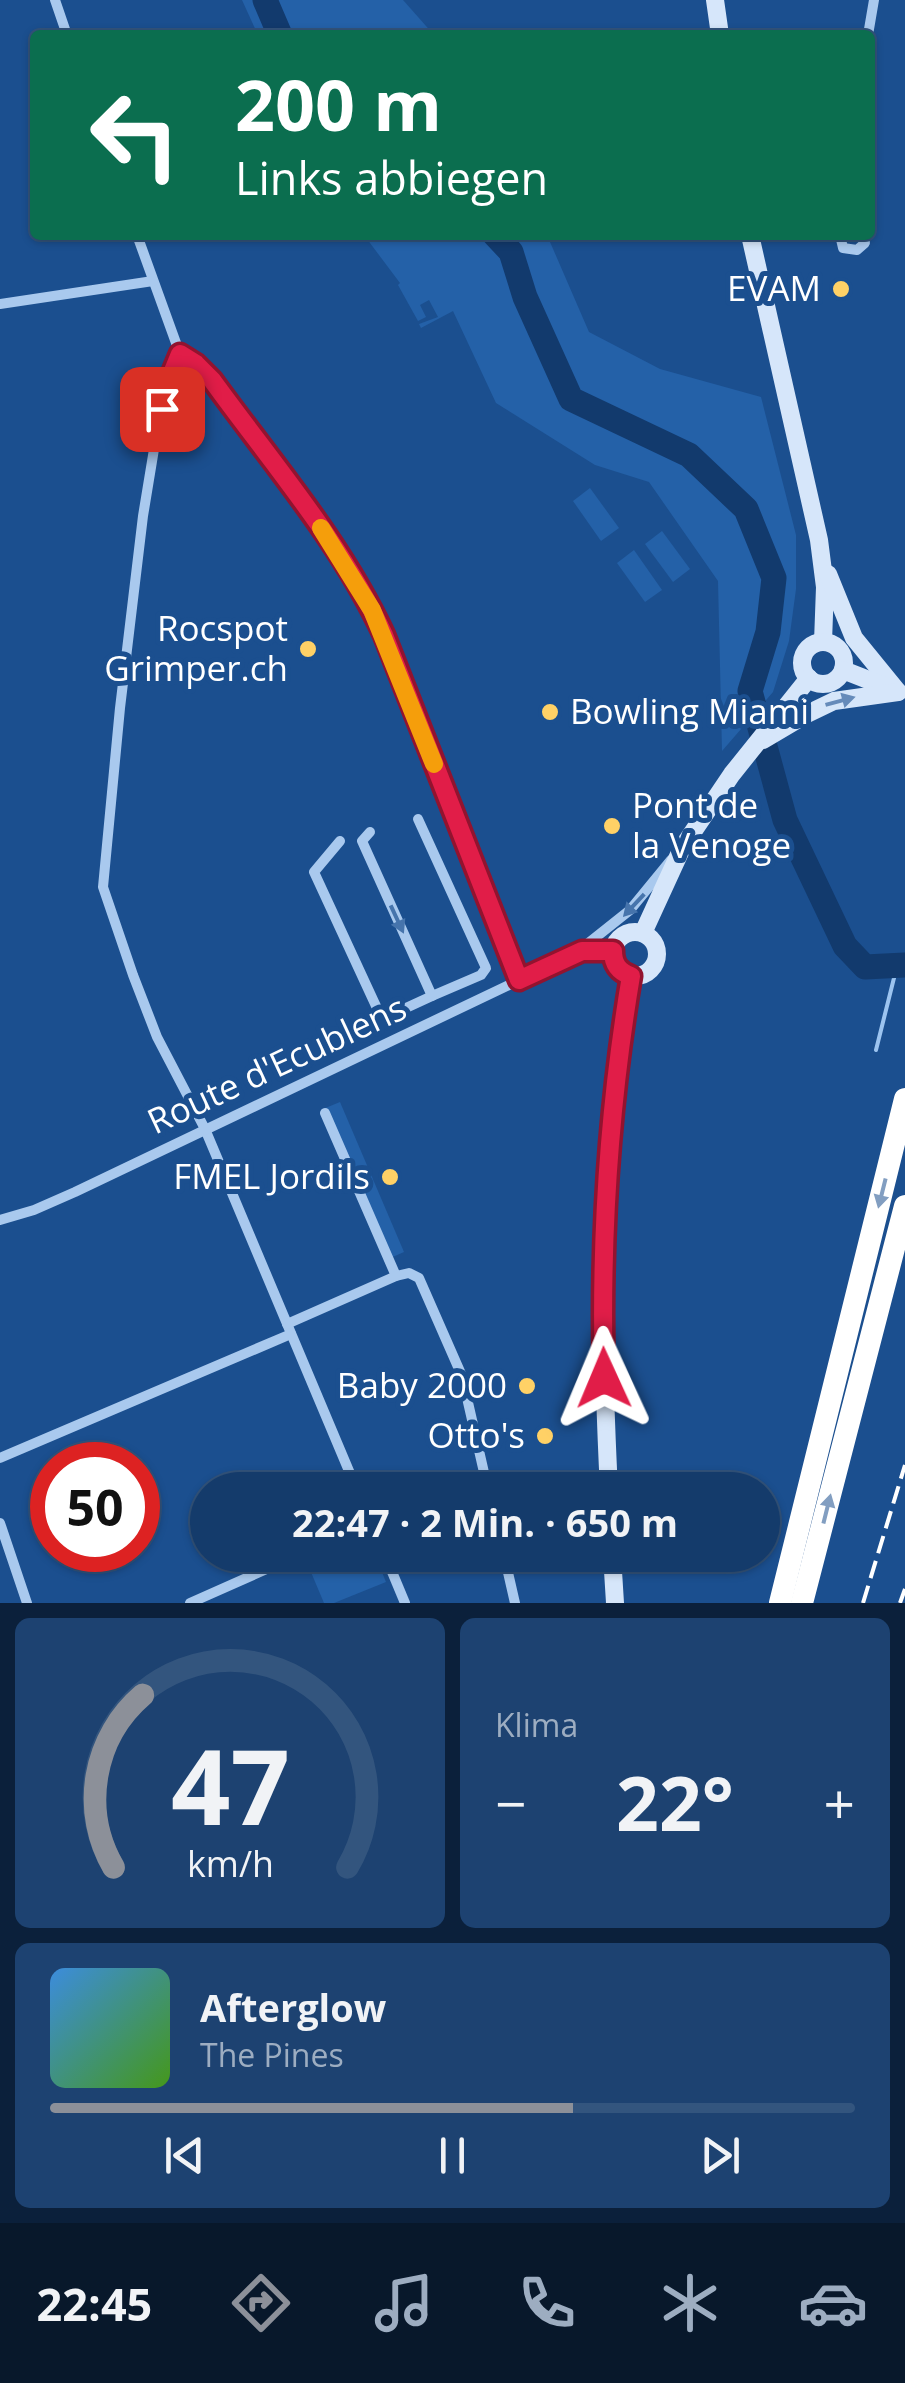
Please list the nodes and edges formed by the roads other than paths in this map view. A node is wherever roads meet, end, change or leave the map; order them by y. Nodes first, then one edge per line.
1 (55, 0) edge
2 (714, 0) edge
3 (874, 0) edge
4 (65, 30) edge
5 (719, 30) edge
6 (869, 30) edge
7 (139, 240) edge
8 (751, 240) edge
9 (841, 240) edge
10 (864, 240) edge
11 (153, 281) junction
12 (0, 304) edge
13 (180, 354) junction
14 (823, 564) junction
15 (823, 642) junction
16 (843, 670) junction
17 (808, 678) junction
18 (902, 693) edge
19 (784, 718) junction
20 (418, 819) dead end
21 (370, 832) dead end
22 (340, 842) dead end
23 (682, 848) junction
24 (643, 933) junction
25 (613, 951) junction
26 (576, 953) junction
27 (631, 976) junction
28 (519, 980) junction
29 (432, 996) junction
30 (905, 1099) edge
31 (325, 1113) dead end
32 (205, 1129) junction
33 (905, 1206) edge
34 (0, 1220) edge
35 (396, 1276) junction
36 (289, 1329) junction
37 (0, 1458) edge
38 (349, 1472) edge
39 (484, 1472) edge
40 (608, 1472) edge
41 (0, 1523) edge
42 (260, 1572) edge
43 (391, 1572) edge
44 (508, 1572) edge
45 (613, 1572) edge
46 (27, 1603) edge
47 (190, 1603) edge
48 (405, 1603) edge
49 (515, 1603) edge
50 (615, 1603) edge
51 (780, 1603) edge
52 (802, 1603) edge

1 - 4 street
2 - 5 main road
3 - 6 street
7 - 11 street
8 - 14 main road
9 - 10 street
11 - 12 street
11 - 13 street
13 - 28 street
13 - 32 street
14 - 15 main road
14 - 18 main road
15 - 16 main road
15 - 17 main road
16 - 17 main road
16 - 18 main road
17 - 19 main road
19 -> 18 main road
19 - 23 main road
20 - 29 street
21 -> 29 street
22 - 29 street
23 - 24 main road
23 -> 26 street, Route d'Ecublens
24 - 25 main road
24 - 27 main road
25 - 26 street, Route d'Ecublens
25 - 27 main road
26 - 28 street, Route d'Ecublens
27 - 40 main road
28 - 32 street, Route d'Ecublens
30 -> 51 highway
31 - 35 street
32 - 34 street, Route d'Ecublens
32 - 36 street
52 -> 33 highway
35 - 36 street
35 - 39 street
36 - 37 street
36 - 38 street
41 - 46 street
42 - 47 street
43 - 48 street
44 - 49 street
45 - 50 main road

